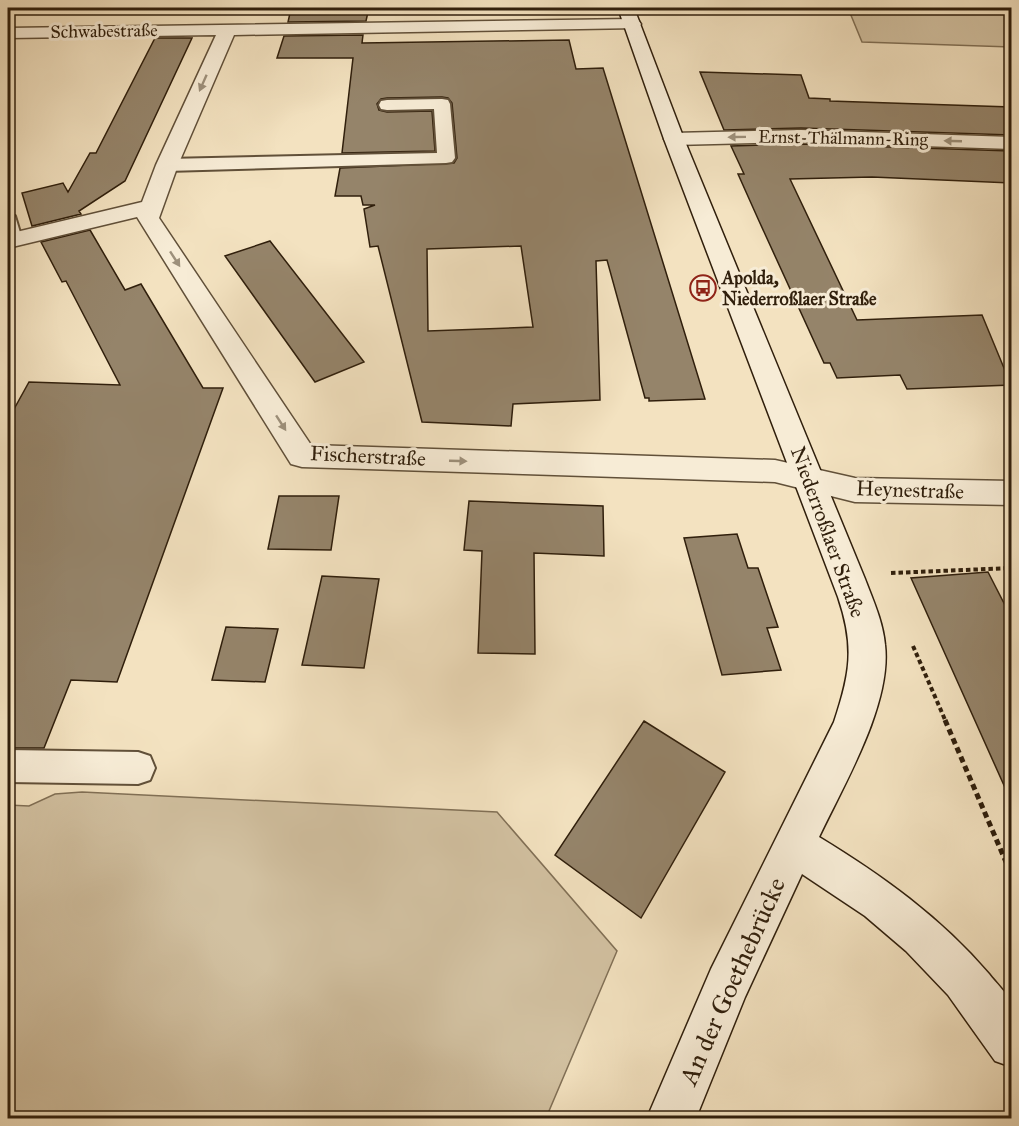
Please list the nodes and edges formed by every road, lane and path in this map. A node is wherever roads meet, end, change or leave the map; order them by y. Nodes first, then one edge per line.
1 (629, 16) edge
2 (227, 30) junction
3 (8, 33) edge
4 (387, 105) dead end
5 (674, 139) junction
6 (1011, 143) edge
7 (166, 165) junction
8 (151, 207) junction
9 (9, 233) edge
10 (810, 479) junction
11 (1011, 492) edge
12 (1011, 568) edge
13 (881, 574) dead end
14 (1011, 602) edge
15 (1004, 603) dead end
16 (909, 637) dead end
17 (8, 766) edge
18 (138, 768) dead end
19 (793, 844) junction
20 (1011, 876) edge
21 (1011, 1044) edge
22 (672, 1119) edge

1 - 2 street, Schwabestraße
1 - 5 street, Niederroßlaer Straße
2 - 3 street, Schwabestraße
2 -> 7 street
4 - 7 lane
6 -> 5 street, Ernst-Thälmann-Ring
5 - 10 street, Niederroßlaer Straße
7 - 8 street
8 - 9 street
8 -> 10 street, Fischerstraße
10 - 11 street, Heynestraße
10 - 19 street, Niederroßlaer Straße
12 - 13 path
14 - 15 path
16 - 20 path
17 - 18 lane
19 - 21 street
19 - 22 street, An der Goethebrücke

